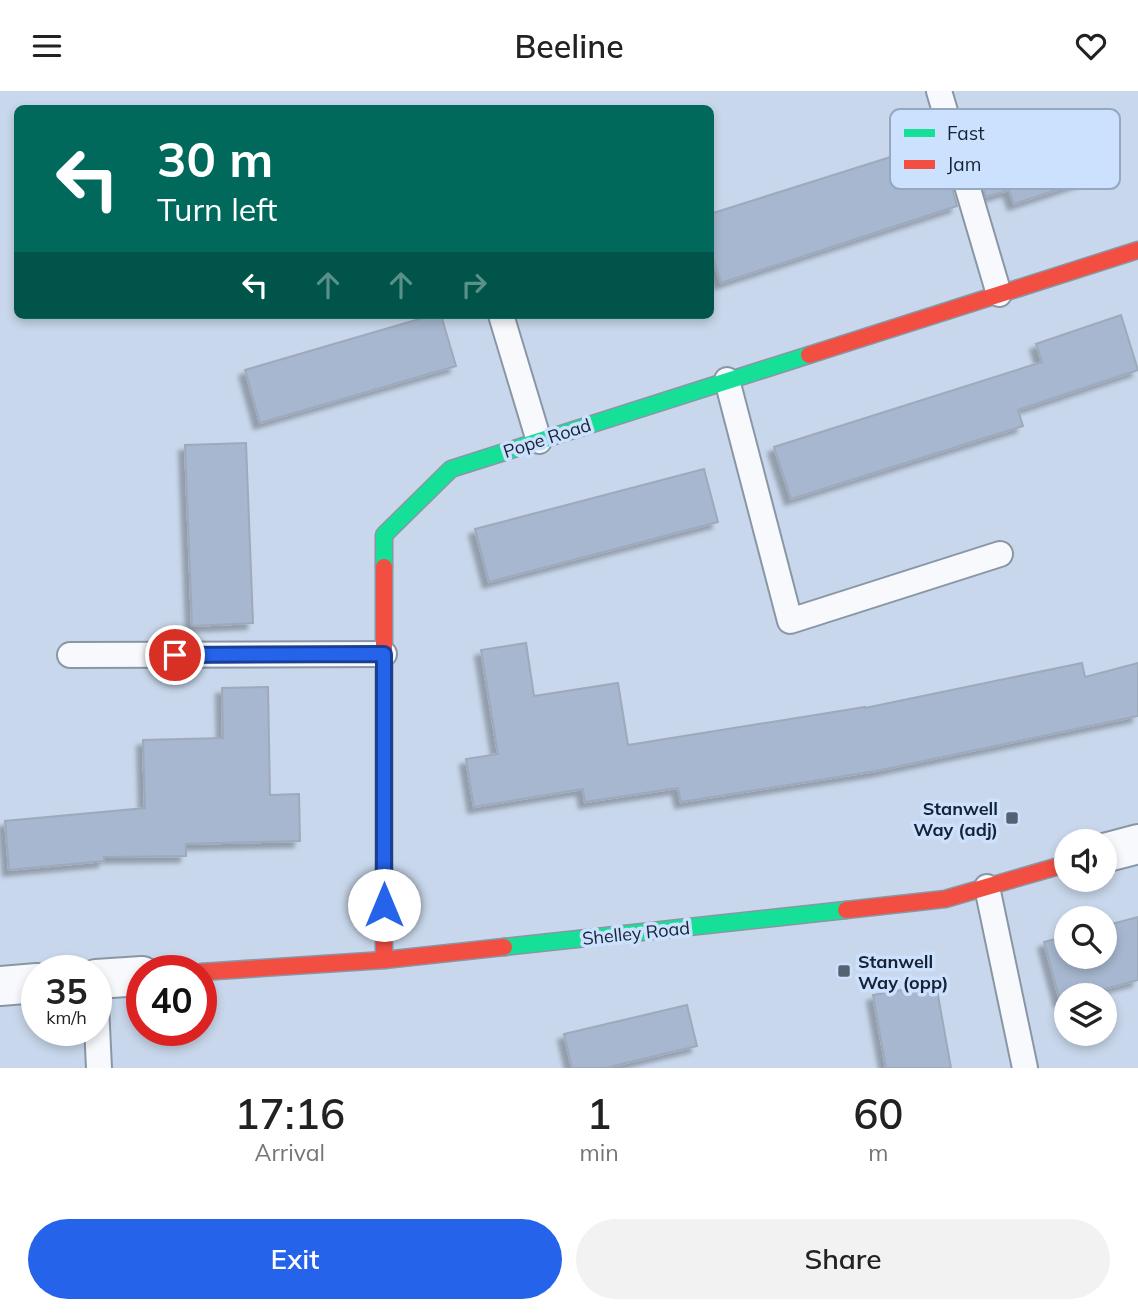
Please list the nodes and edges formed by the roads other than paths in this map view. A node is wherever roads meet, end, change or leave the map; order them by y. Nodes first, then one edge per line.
1 (939, 91) edge
2 (944, 109) edge
3 (968, 189) edge
4 (1138, 250) edge
5 (999, 294) junction
6 (502, 319) edge
7 (727, 380) junction
8 (538, 441) junction
9 (1000, 554) dead end
10 (384, 654) junction
11 (71, 655) dead end
12 (1138, 843) edge
13 (1117, 849) edge
14 (1054, 867) edge
15 (987, 887) junction
16 (384, 960) junction
17 (217, 971) edge
18 (21, 984) edge
19 (0, 986) edge
20 (98, 1046) edge
21 (99, 1068) edge
22 (1025, 1068) edge

1 - 2 lane
3 - 5 lane
4 - 5 street, Pope Road
5 - 7 street, Pope Road
6 - 8 lane
7 - 8 street, Pope Road
7 - 9 lane
8 - 10 street, Pope Road
10 - 11 lane
10 - 16 street, Pope Road
12 - 13 street
14 - 15 street, Shelley Road
15 - 16 street, Shelley Road
15 - 22 lane
16 - 17 street, Shelley Road
18 - 19 street
20 - 21 lane

